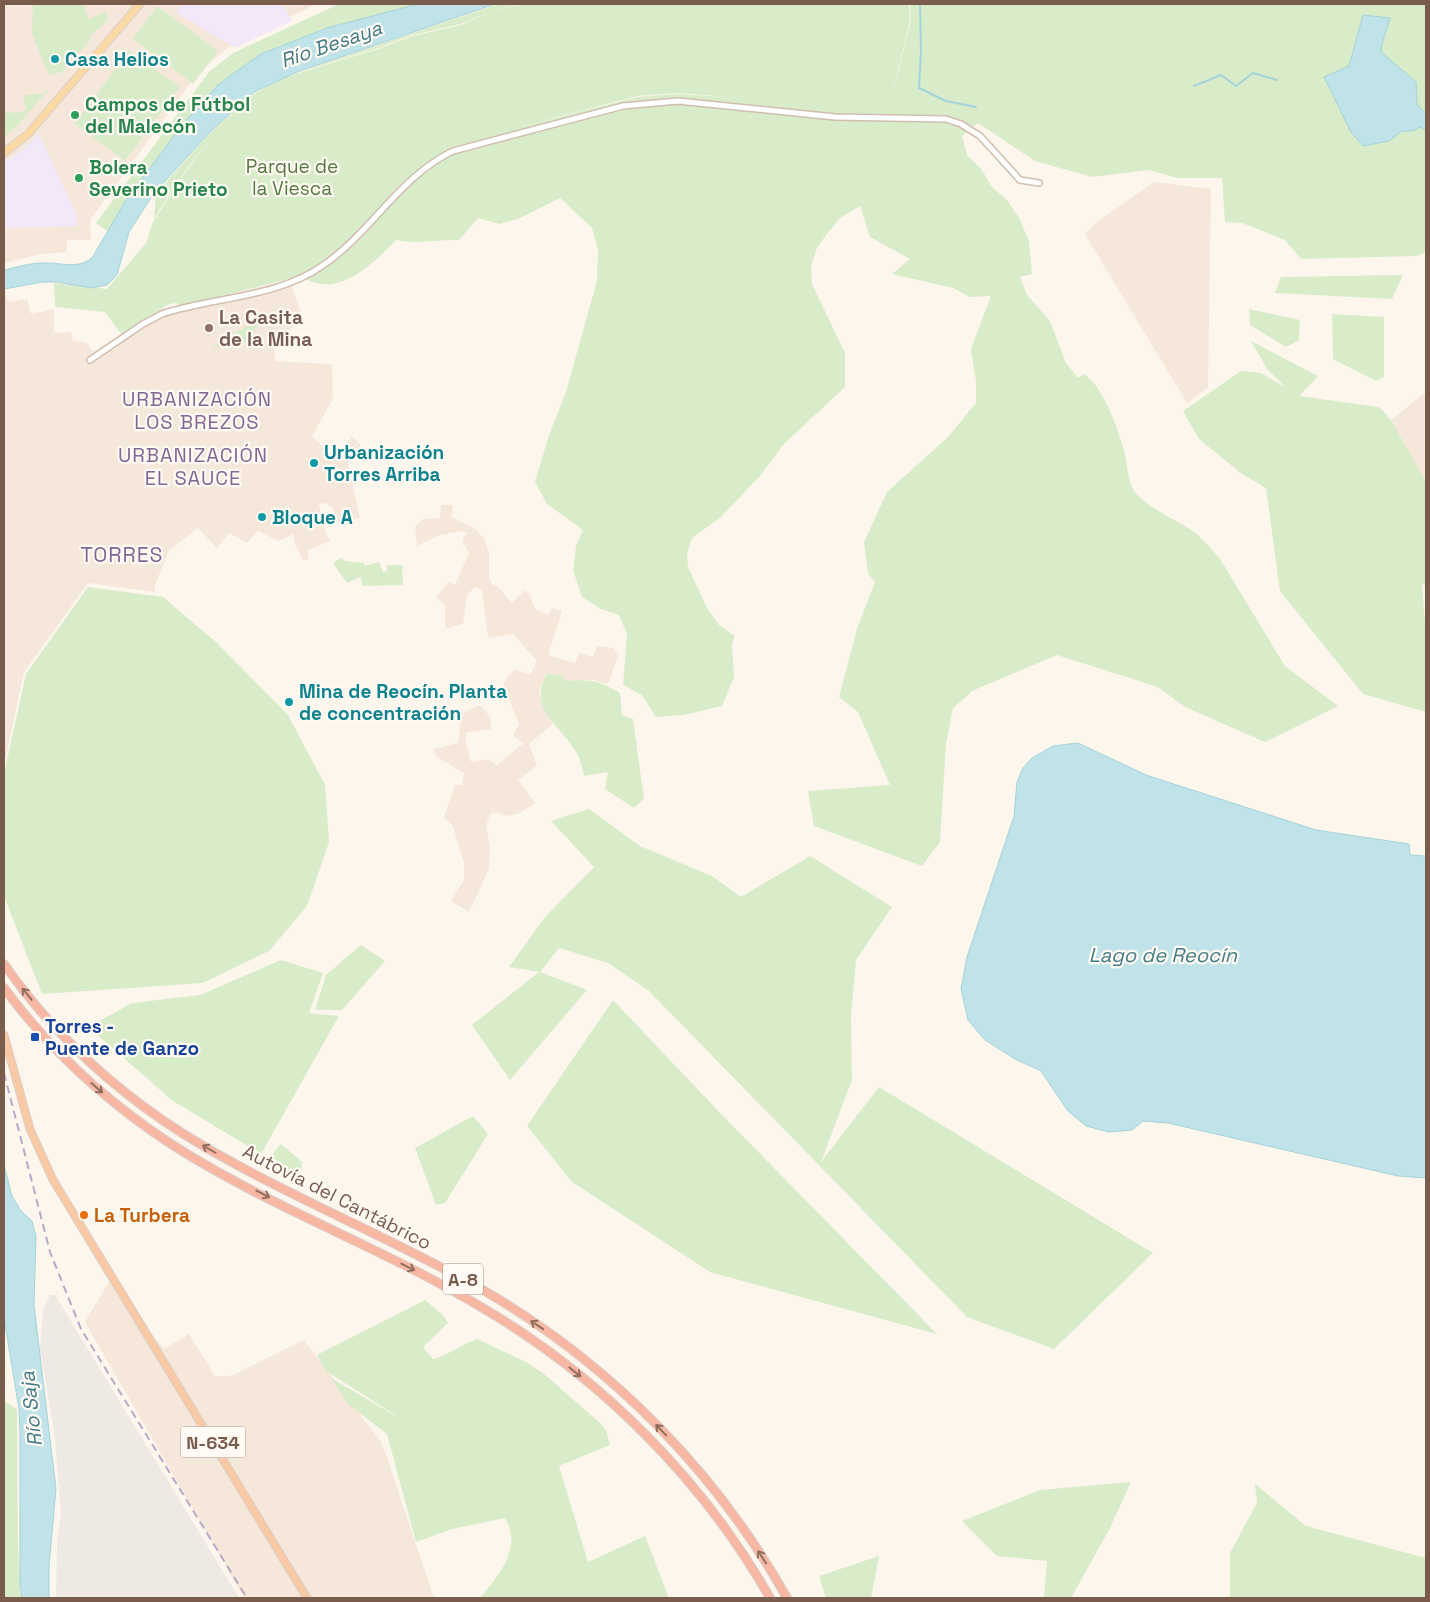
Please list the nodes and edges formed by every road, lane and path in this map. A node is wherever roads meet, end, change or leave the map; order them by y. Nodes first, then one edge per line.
1 (135, 4) edge
2 (140, 4) edge
3 (4, 148) edge
4 (4, 153) edge
5 (1039, 183) dead end
6 (90, 360) dead end
7 (4, 964) edge
8 (4, 988) edge
9 (4, 1035) edge
10 (307, 1598) edge
11 (770, 1598) edge
12 (787, 1598) edge

1 - 3 main road
2 - 4 main road
5 - 6 street
12 -> 7 highway, Autovía del Cantábrico / A-8
8 -> 11 highway, Autovía del Cantábrico / A-8
9 - 10 highway, N-634

